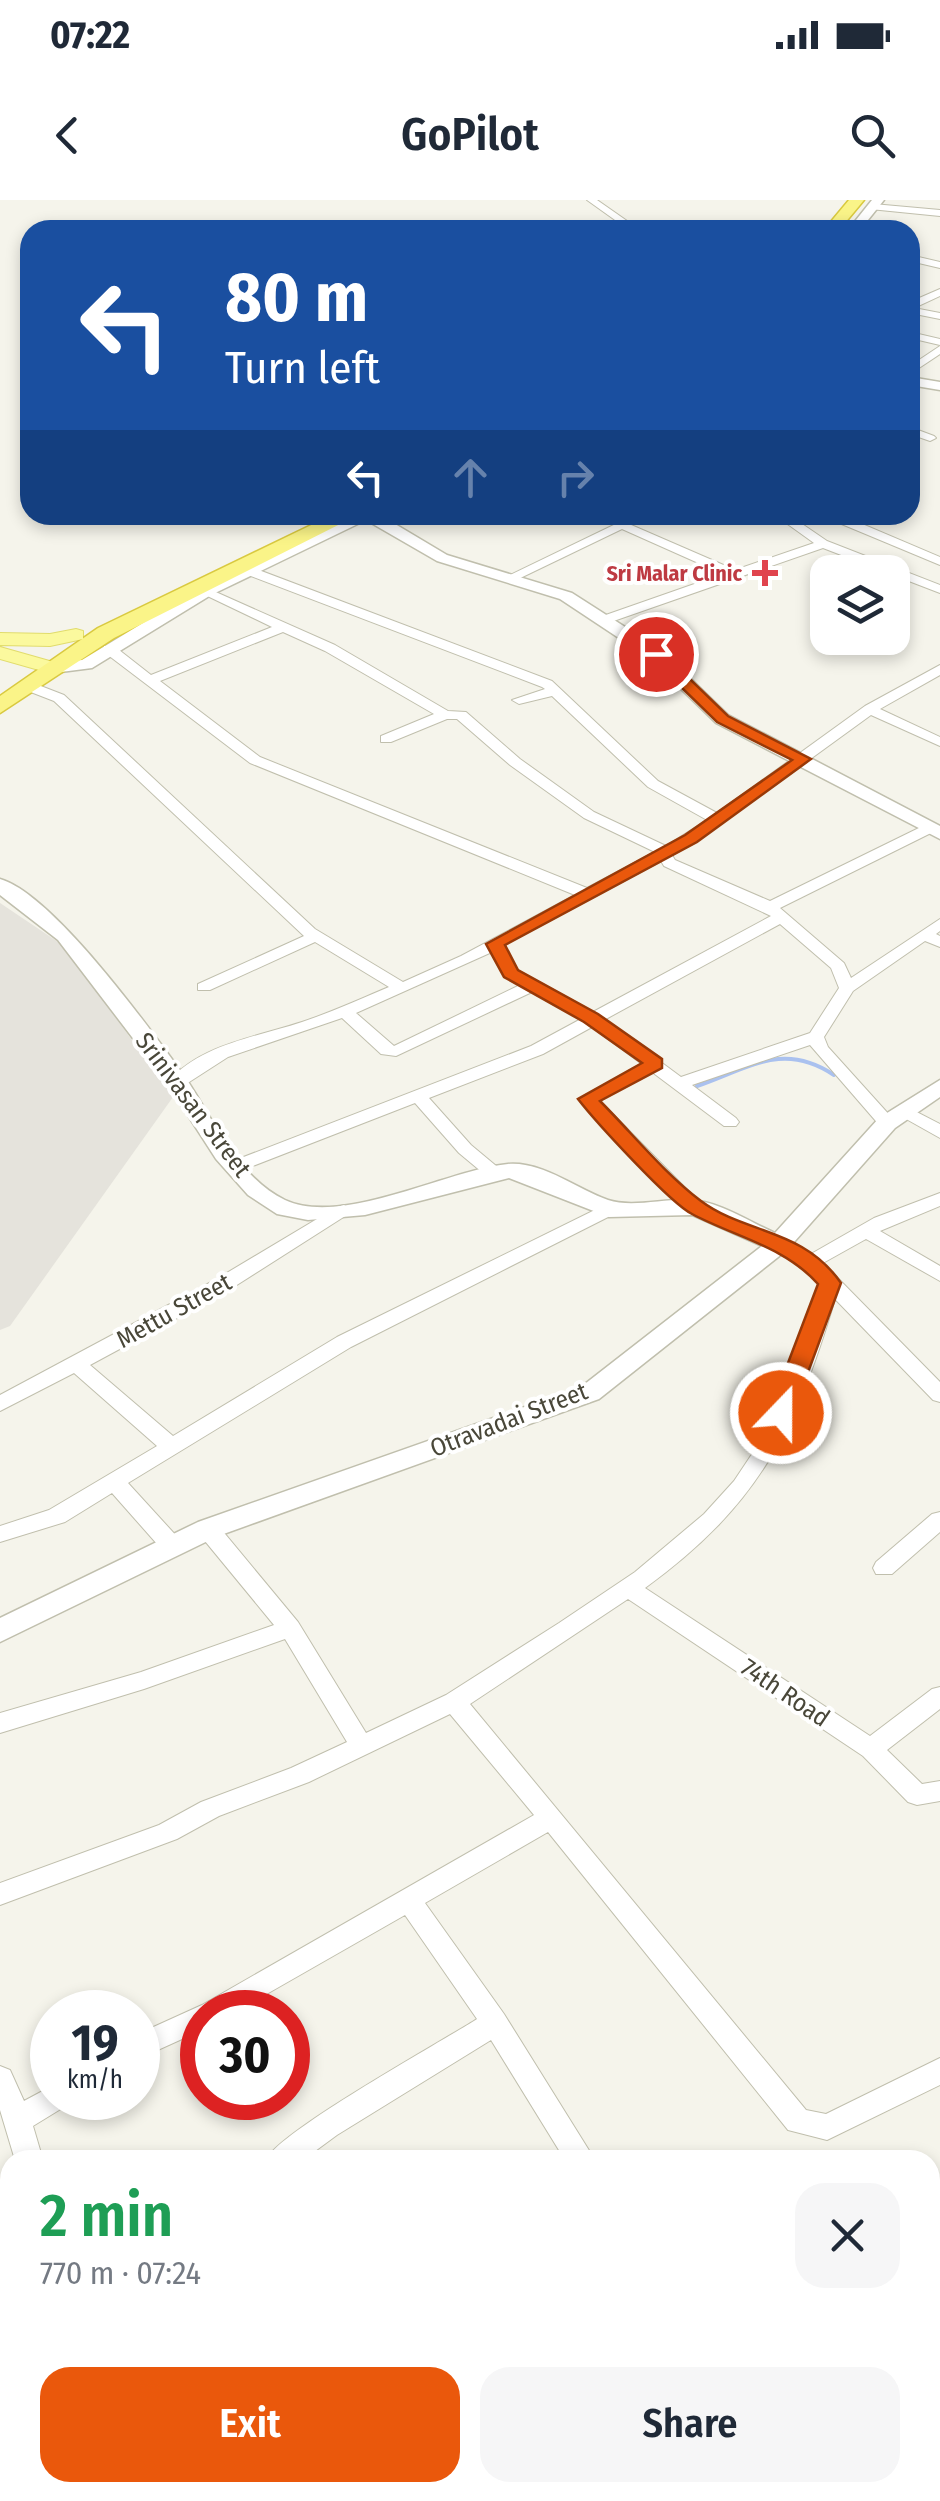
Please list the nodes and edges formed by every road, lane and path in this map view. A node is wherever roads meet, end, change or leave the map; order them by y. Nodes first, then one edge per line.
1 (590, 200) edge
2 (857, 200) edge
3 (873, 202) edge
4 (940, 213) edge
5 (620, 220) edge
6 (839, 220) edge
7 (854, 220) edge
8 (920, 249) dead end
9 (940, 254) edge
10 (940, 345) edge
11 (920, 362) edge
12 (920, 434) edge
13 (930, 438) dead end
14 (305, 525) edge
15 (327, 525) edge
16 (345, 525) edge
17 (384, 525) edge
18 (795, 525) edge
19 (855, 525) edge
20 (823, 544) junction
21 (940, 561) edge
22 (248, 570) junction
23 (735, 574) junction
24 (508, 579) junction
25 (940, 590) edge
26 (205, 592) junction
27 (605, 620) junction
28 (283, 627) junction
29 (76, 635) junction
30 (0, 639) edge
31 (109, 648) junction
32 (0, 653) edge
33 (0, 663) edge
34 (940, 669) edge
35 (36, 671) junction
36 (150, 680) junction
37 (0, 685) edge
38 (554, 691) junction
39 (520, 700) dead end
40 (0, 706) edge
41 (870, 709) junction
42 (445, 716) junction
43 (386, 738) dead end
44 (940, 742) edge
45 (803, 759) junction
46 (718, 820) junction
47 (935, 831) edge
48 (663, 854) junction
49 (0, 885) edge
50 (588, 894) junction
51 (776, 912) junction
52 (940, 924) edge
53 (316, 936) junction
54 (932, 938) edge
55 (495, 944) junction
56 (466, 958) junction
57 (510, 973) junction
58 (204, 986) dead end
59 (532, 986) junction
60 (402, 988) junction
61 (847, 988) junction
62 (344, 1011) junction
63 (591, 1018) junction
64 (816, 1036) junction
65 (656, 1064) junction
66 (178, 1082) junction
67 (682, 1082) junction
68 (940, 1087) edge
69 (418, 1096) junction
70 (896, 1117) junction
71 (730, 1122) dead end
72 (940, 1132) edge
73 (234, 1167) junction
74 (495, 1174) junction
75 (940, 1200) edge
76 (695, 1207) junction
77 (609, 1208) junction
78 (344, 1211) junction
79 (866, 1231) junction
80 (779, 1244) junction
81 (811, 1262) junction
82 (940, 1275) edge
83 (830, 1283) junction
84 (77, 1365) junction
85 (940, 1395) edge
86 (0, 1404) edge
87 (172, 1446) junction
88 (115, 1482) junction
89 (940, 1520) edge
90 (208, 1529) junction
91 (0, 1534) edge
92 (174, 1547) junction
93 (884, 1568) dead end
94 (627, 1587) junction
95 (290, 1628) junction
96 (0, 1631) edge
97 (940, 1696) edge
98 (454, 1702) junction
99 (0, 1723) edge
100 (362, 1746) junction
101 (871, 1749) junction
102 (940, 1792) edge
103 (551, 1818) junction
104 (0, 1894) edge
105 (409, 1900) junction
106 (251, 1990) edge
107 (495, 2023) junction
108 (940, 2071) edge
109 (0, 2080) edge
110 (30, 2113) edge
111 (18, 2120) junction
112 (26, 2150) edge
113 (294, 2150) edge
114 (576, 2150) edge

1 - 5 street
2 - 6 highway
3 - 4 street
3 - 7 highway
8 - 9 street
10 - 11 street
12 - 13 street
14 - 29 highway
15 - 35 highway
16 - 22 street
17 - 24 street
18 - 20 street
19 - 21 street
20 - 23 street
20 - 25 street
22 - 26 street
22 - 38 street
23 - 24 street
23 - 27 street
24 - 27 street
26 - 28 street
26 - 31 street
27 - 45 street
28 - 36 street
28 - 42 street
29 - 30 main road
29 - 35 highway
31 - 35 street
31 - 36 street
32 - 35 main road
33 - 35 main road
34 - 41 street
35 - 37 highway
35 - 40 highway
35 - 53 street
36 - 50 street
38 - 39 street
38 - 46 street
41 - 44 street
41 - 45 street
42 - 43 street
42 - 48 street
45 - 46 street
45 - 47 street
46 - 48 street
47 - 51 street
48 - 50 street
48 - 51 street
49 - 66 street, Srinivasan Street
50 - 55 street
51 - 61 street
51 - 63 street
52 - 54 street
53 - 58 street
53 - 60 street
54 - 61 street
55 - 56 street
55 - 57 street
56 - 57 street
56 - 60 street
57 - 59 street
59 - 62 street
59 - 63 street
60 - 62 street
61 - 64 street
62 - 66 street
63 - 65 street
63 - 69 street
64 - 67 street
64 - 70 street
65 - 67 street
65 - 76 street
66 - 73 street, Srinivasan Street
67 - 71 street
68 - 70 street, Otravadai Street
69 - 73 street
69 - 74 street
70 - 72 street
70 - 80 street, Otravadai Street
73 - 78 street, Srinivasan Street
74 - 77 street
74 - 78 street, Srinivasan Street
75 - 79 street
76 - 77 street
76 - 80 street
77 - 87 street
78 - 84 street, Mettu Street
79 - 81 street
79 - 82 street
80 - 81 street
80 - 90 street, Otravadai Street
81 - 83 street
83 - 85 street
83 - 94 street
84 - 86 street, Mettu Street
84 - 87 street
87 - 88 street
88 - 91 street
88 - 92 street
89 - 93 street
90 - 92 street, Otravadai Street
90 - 95 street
92 - 96 street, Otravadai Street
94 - 98 street
94 - 101 street, 74th Road
95 - 99 street
95 - 100 street
97 - 101 street
98 - 100 street
98 - 103 street
100 - 104 street
101 - 102 street, 74th Road
103 - 105 street
103 - 108 street
105 - 106 street
105 - 107 street
107 - 113 street
107 - 114 street
109 - 111 street
110 - 111 street
111 - 112 street

